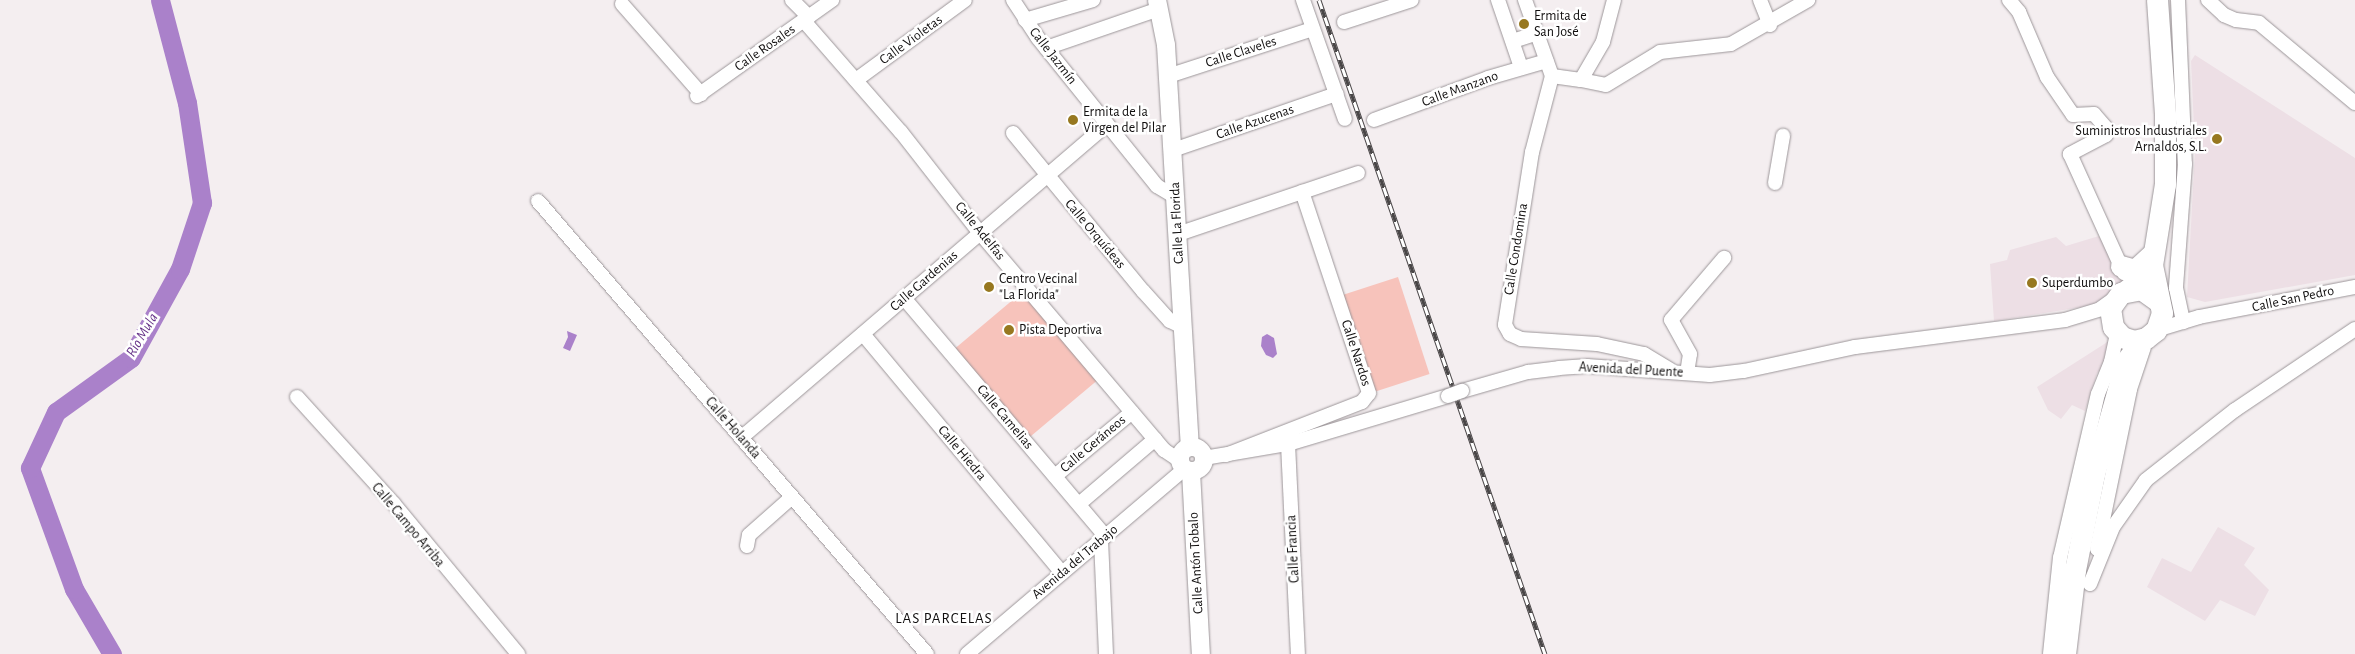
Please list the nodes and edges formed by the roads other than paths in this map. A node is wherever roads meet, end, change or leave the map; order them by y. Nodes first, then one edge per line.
1 (792, 0) edge
2 (832, 0) edge
3 (965, 0) edge
4 (1013, 0) edge
5 (1093, 0) edge
6 (1303, 0) edge
7 (1412, 0) edge
8 (1498, 0) edge
9 (1525, 0) edge
10 (1614, 0) edge
11 (1760, 0) edge
12 (1808, 0) edge
13 (2009, 0) edge
14 (2178, 0) edge
15 (2208, 0) edge
16 (2158, 2) edge
17 (622, 4) dead end
18 (1158, 4) edge
19 (806, 19) junction
20 (1026, 20) junction
21 (1344, 22) dead end
22 (1770, 25) junction
23 (1313, 29) junction
24 (1537, 33) junction
25 (1513, 41) junction
26 (1046, 48) junction
27 (1547, 61) junction
28 (1521, 67) junction
29 (1168, 76) junction
30 (1552, 76) junction
31 (856, 80) junction
32 (1581, 80) junction
33 (1337, 94) junction
34 (2355, 103) edge
35 (1345, 119) dead end
36 (1374, 120) dead end
37 (1107, 124) junction
38 (1013, 133) dead end
39 (1783, 136) dead end
40 (1172, 150) junction
41 (1358, 172) dead end
42 (1048, 177) junction
43 (1775, 183) dead end
44 (1302, 192) junction
45 (1175, 197) junction
46 (538, 201) dead end
47 (980, 233) junction
48 (1178, 234) junction
49 (2153, 257) junction
50 (1724, 258) dead end
51 (2121, 266) junction
52 (2355, 286) edge
53 (2122, 293) junction
54 (904, 298) junction
55 (2158, 301) junction
56 (2181, 304) junction
57 (2231, 312) junction
58 (2065, 320) junction
59 (2183, 322) junction
60 (1183, 328) junction
61 (2355, 329) edge
62 (2116, 331) junction
63 (862, 334) junction
64 (2151, 335) junction
65 (1680, 372) junction
66 (2117, 385) junction
67 (297, 397) dead end
68 (1132, 412) junction
69 (741, 438) junction
70 (1155, 439) junction
71 (1288, 444) junction
72 (1226, 455) junction
73 (1190, 461) junction
74 (1055, 476) junction
75 (792, 497) junction
76 (1079, 504) junction
77 (1103, 538) junction
78 (747, 546) dead end
79 (1062, 573) junction
80 (518, 654) edge
81 (927, 654) edge
82 (967, 654) edge
83 (1106, 654) edge
84 (1200, 654) edge
85 (1298, 654) edge
86 (2050, 654) edge
87 (2065, 654) edge

1 - 19 street, Calle Adelfas
2 - 19 street, Calle Rosales
3 - 31 street, Calle Violetas
4 - 20 street, Calle Jazmín
5 - 20 street
6 - 23 street
7 - 21 street
8 - 25 street
9 - 24 street
10 - 32 street
11 - 22 street
12 - 22 street
13 - 51 street
14 - 56 street
15 - 34 street
16 - 49 highway
17 - 19 street, Calle Rosales
18 - 26 street
18 - 29 main road, Calle La Florida
19 - 31 street, Calle Adelfas
20 - 26 street, Calle Jazmín
22 - 32 street
23 - 29 street, Calle Claveles
23 - 33 street
24 - 25 street
24 - 27 street
25 - 28 street
26 - 37 street, Calle Jazmín
27 - 28 street, Calle Manzano
27 - 30 street
28 - 36 street, Calle Manzano
29 - 40 main road, Calle La Florida
30 - 32 street
30 - 65 street, Calle Condomina
31 - 47 street, Calle Adelfas
33 - 35 street
33 - 40 street, Calle Azucenas
37 - 42 street, Calle Gardenias
37 - 45 street, Calle Jazmín
38 - 42 street, Calle Orquídeas
39 - 43 street
40 - 45 main road, Calle La Florida
41 - 44 street
42 - 47 street, Calle Gardenias
42 - 60 street, Calle Orquídeas
44 - 48 street
44 - 72 street, Calle Nardos
45 - 48 main road, Calle La Florida
46 - 69 street, Calle Holanda
47 - 54 street, Calle Gardenias
47 - 68 street, Calle Adelfas
48 - 60 main road, Calle La Florida
49 - 51 highway
49 - 53 highway
49 - 55 highway
50 - 65 street
51 - 53 street
52 - 57 street, Calle San Pedro
53 - 55 highway
53 - 58 street, Avenida del Puente
53 - 62 highway
54 - 63 street, Calle Gardenias
54 - 74 street, Calle Camelias
55 - 56 street, Calle San Pedro
55 - 64 highway
56 - 57 street, Calle San Pedro
56 - 59 street
57 - 59 street, Calle San Pedro
58 - 62 street, Avenida del Puente
58 - 65 street, Avenida del Puente
59 - 64 street, Calle San Pedro
60 - 73 main road, Calle La Florida
61 - 64 street
62 - 64 highway
62 - 66 highway
62 - 86 street
63 - 69 street, Calle Gardenias
63 - 79 street, Calle Hiedra
64 - 66 highway
65 - 71 street, Avenida del Puente
66 - 87 highway
67 - 80 street, Calle Campo Arriba
68 - 70 street, Calle Adelfas
68 - 74 street, Calle Geráneos
69 - 75 street, Calle Holanda
70 - 73 street, Calle Adelfas
70 - 76 street
71 - 72 street, Avenida del Puente
71 - 85 street, Calle Francia
72 - 73 street, Avenida del Puente
73 - 77 street, Avenida del Trabajo
73 - 84 main road, Calle Antón Tobalo
74 - 76 street, Calle Camelias
75 - 78 street
75 - 81 street, Calle Holanda
76 - 77 street, Calle Camelias
77 - 79 street, Avenida del Trabajo
77 - 83 street
79 - 82 street, Avenida del Trabajo

